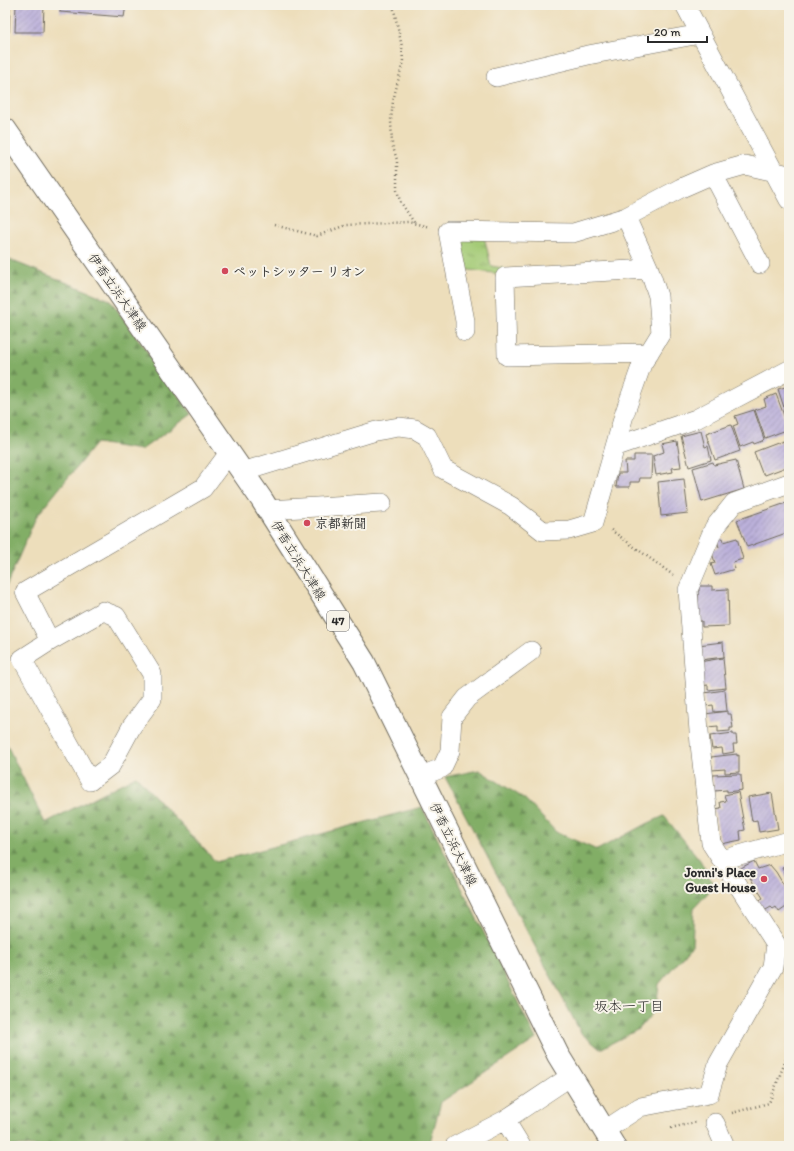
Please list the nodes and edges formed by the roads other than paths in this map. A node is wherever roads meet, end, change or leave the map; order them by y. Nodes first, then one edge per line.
1 (685, 5) edge
2 (700, 34) junction
3 (496, 77) dead end
4 (5, 129) edge
5 (781, 172) edge
6 (713, 174) junction
7 (789, 200) edge
8 (626, 217) junction
9 (760, 264) dead end
10 (649, 269) junction
11 (465, 332) dead end
12 (649, 353) junction
13 (789, 370) edge
14 (616, 446) junction
15 (229, 453) junction
16 (242, 472) junction
17 (789, 483) edge
18 (382, 503) dead end
19 (268, 510) junction
20 (50, 640) junction
21 (531, 651) dead end
22 (421, 776) junction
23 (789, 841) edge
24 (722, 860) junction
25 (571, 1076) junction
26 (715, 1119) road end
27 (505, 1120) junction
28 (610, 1138) edge
29 (455, 1146) edge
30 (521, 1146) edge
31 (725, 1146) edge

1 - 2 street
2 - 3 street
2 - 5 street
4 - 15 main road, 伊香立浜大津線 / 47
5 - 6 street
5 - 7 street
6 - 8 street
6 - 9 street
8 - 10 street
8 - 11 street
10 - 12 street
10 - 12 street
12 - 14 street
13 - 14 street
14 - 16 street
15 - 16 main road, 伊香立浜大津線 / 47
15 - 20 street
16 - 19 main road, 伊香立浜大津線 / 47
17 - 24 street
18 - 19 street
19 - 22 main road, 伊香立浜大津線 / 47
20 - 20 street
21 - 22 street
22 - 25 main road, 伊香立浜大津線 / 47
23 - 24 street
24 - 28 street
25 - 27 street
25 - 28 main road, 伊香立浜大津線 / 47
26 - 31 street
27 - 29 street
27 - 30 street

